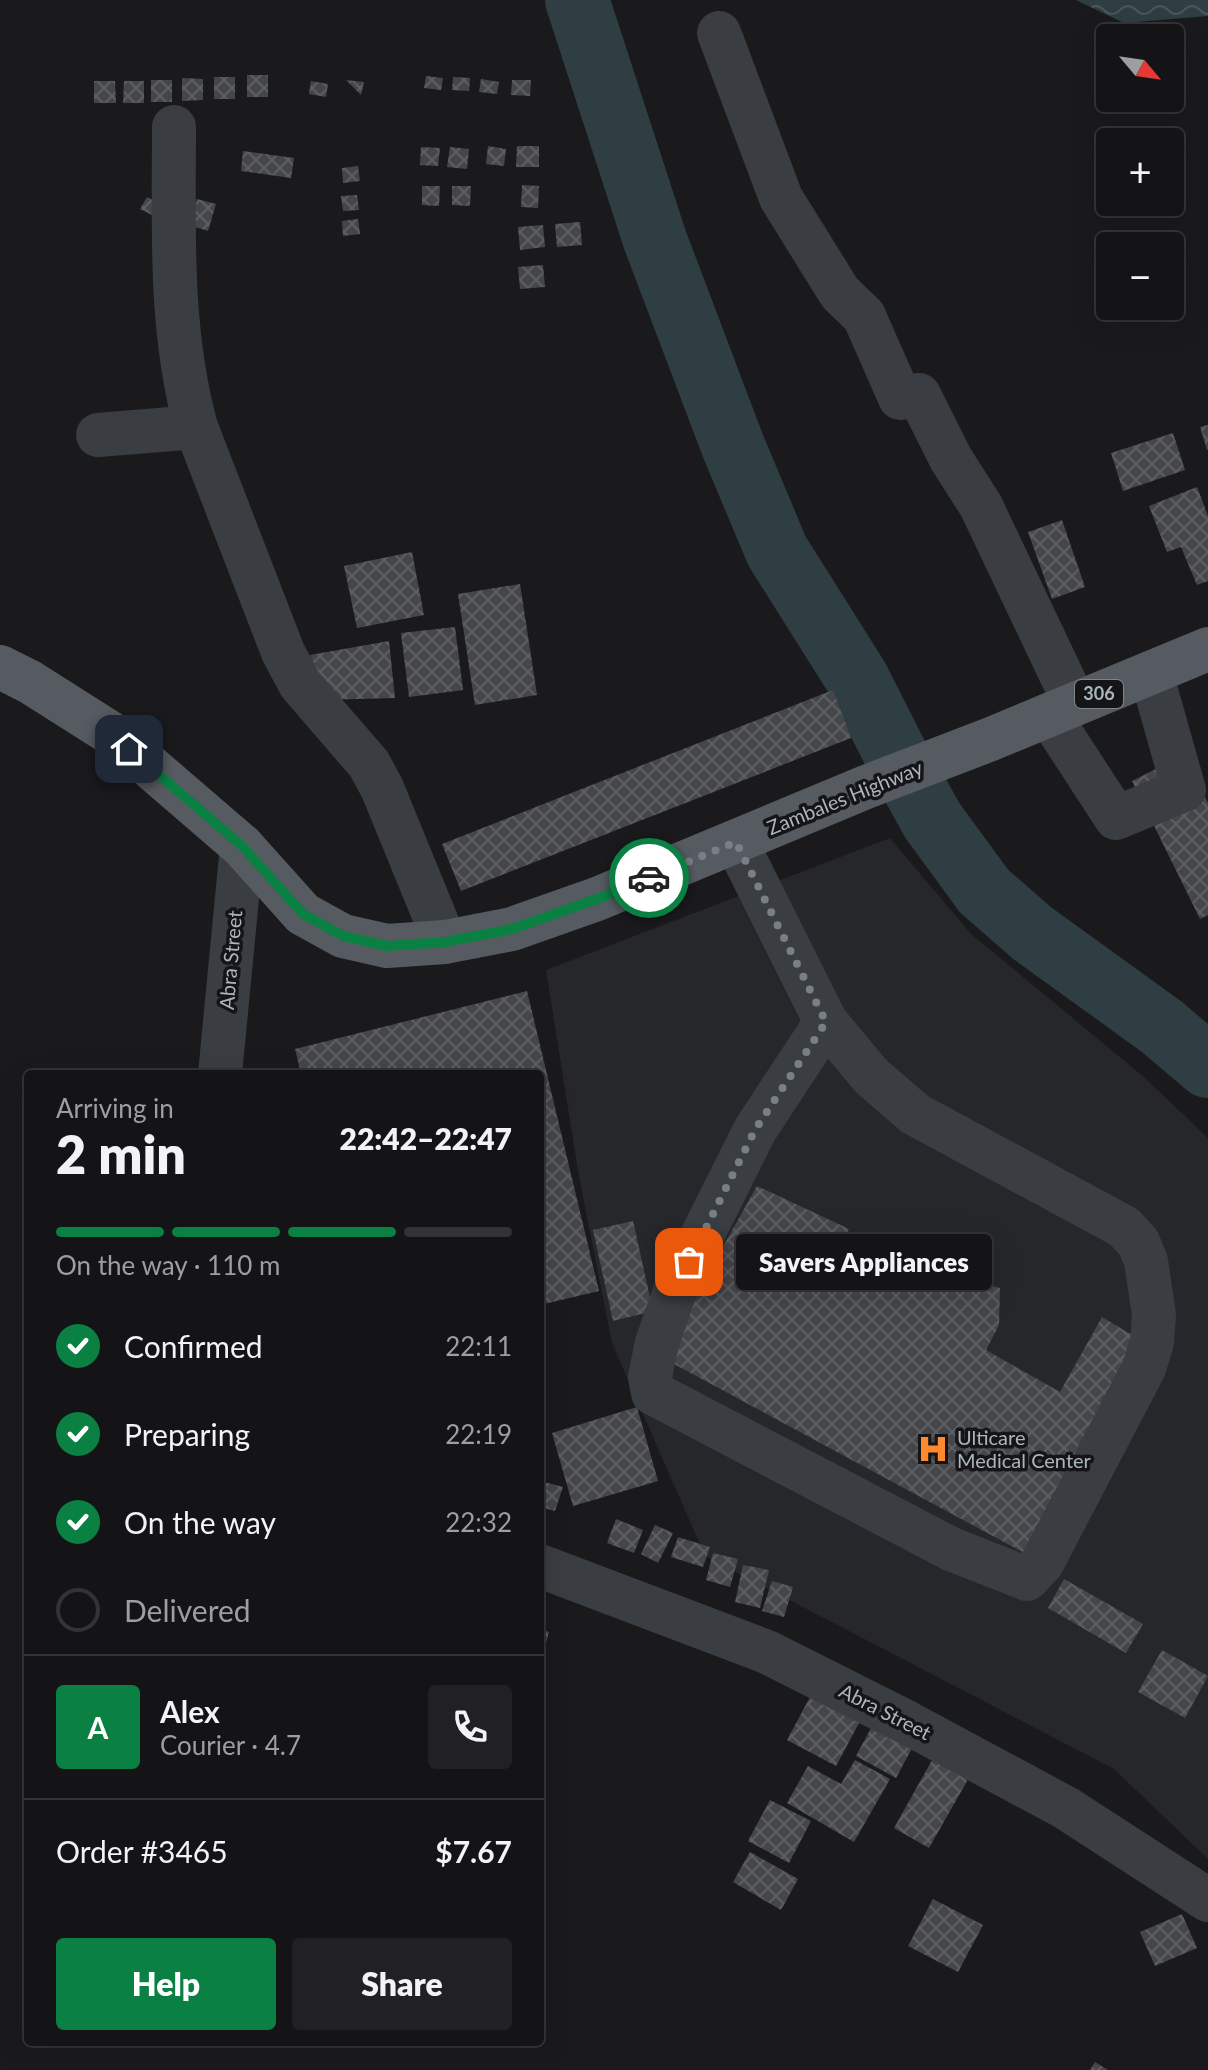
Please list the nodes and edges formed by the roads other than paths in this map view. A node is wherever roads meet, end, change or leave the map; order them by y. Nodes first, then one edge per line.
1 (719, 33) dead end
2 (174, 127) dead end
3 (196, 427) junction
4 (98, 435) dead end
5 (1208, 649) edge
6 (0, 667) edge
7 (1151, 673) junction
8 (1062, 710) junction
9 (736, 842) junction
10 (242, 846) junction
11 (445, 942) junction
12 (826, 1022) junction
13 (220, 1070) edge
14 (544, 1568) edge
15 (1208, 1900) edge

1 - 8 street
2 - 3 street
3 - 4 street
3 - 11 street
5 - 7 main road, Zambales Highway / 306
6 - 10 main road, Zambales Highway / 306
7 - 8 main road, Zambales Highway / 306
7 - 8 street
8 - 9 main road, Zambales Highway / 306
9 - 11 main road, Zambales Highway / 306
9 - 12 street
10 - 11 main road, Zambales Highway / 306
10 - 13 street, Abra Street
12 - 12 street
14 - 15 street, Abra Street

